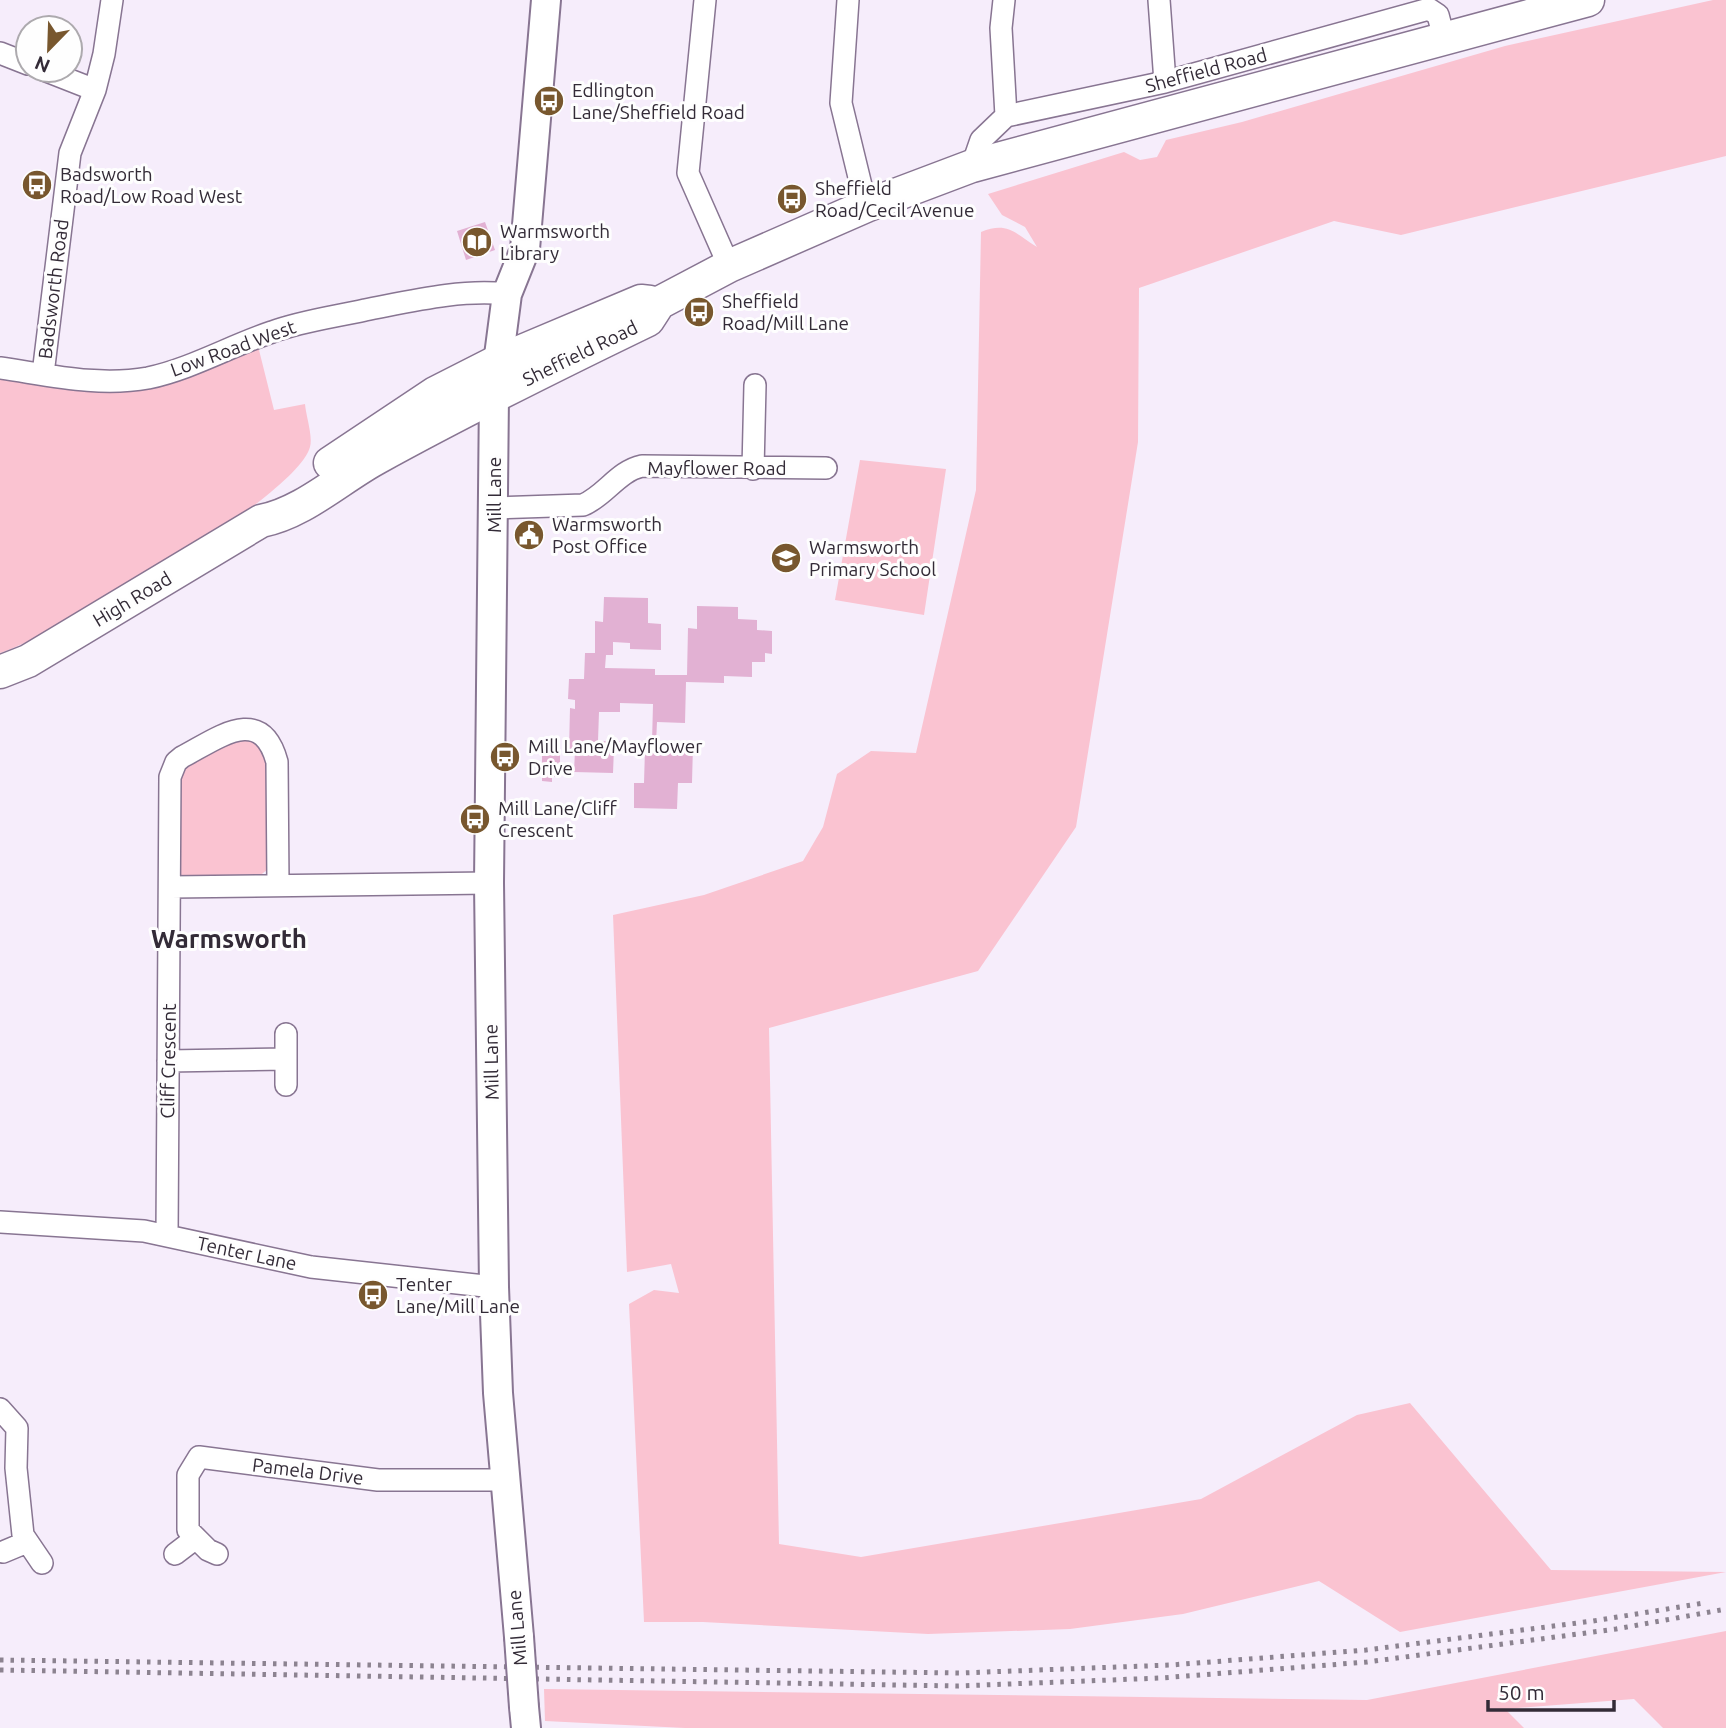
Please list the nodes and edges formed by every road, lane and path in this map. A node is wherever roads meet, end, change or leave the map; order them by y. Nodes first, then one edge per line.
1 (112, 0) edge
2 (546, 0) edge
3 (705, 0) edge
4 (848, 0) edge
5 (1004, 0) edge
6 (1159, 0) edge
7 (1588, 0) edge
8 (1444, 38) junction
9 (1165, 82) junction
10 (80, 84) edge
11 (95, 90) junction
12 (1006, 116) junction
13 (972, 166) junction
14 (866, 206) junction
15 (729, 266) junction
16 (507, 294) junction
17 (659, 303) junction
18 (496, 362) junction
19 (0, 368) edge
20 (43, 374) junction
21 (755, 385) dead end
22 (494, 394) junction
23 (826, 468) dead end
24 (753, 469) junction
25 (495, 508) junction
26 (261, 521) junction
27 (0, 672) edge
28 (489, 883) junction
29 (278, 884) junction
30 (171, 887) junction
31 (286, 1034) dead end
32 (286, 1059) junction
33 (168, 1061) junction
34 (286, 1085) dead end
35 (0, 1222) edge
36 (167, 1235) junction
37 (494, 1287) junction
38 (0, 1409) edge
39 (505, 1480) junction
40 (196, 1538) junction
41 (27, 1542) junction
42 (3, 1552) dead end
43 (176, 1554) dead end
44 (218, 1554) dead end
45 (42, 1563) dead end
46 (525, 1717) edge

1 - 11 street, Badsworth Road
2 - 16 street, Mill Lane
3 - 15 street
4 - 14 street
5 - 12 street
6 - 9 street
7 - 8 main road, Sheffield Road
8 - 9 street, Sheffield Road
8 - 13 main road, Sheffield Road
9 - 12 street, Sheffield Road
10 - 11 street
11 - 20 street, Badsworth Road
12 - 13 street
13 - 14 main road, Sheffield Road
14 - 15 main road, Sheffield Road
15 - 17 main road, Sheffield Road
16 - 18 street, Mill Lane
16 - 20 street, Low Road West
17 - 18 main road, Sheffield Road
17 - 22 main road, Sheffield Road
18 - 22 street, Mill Lane
18 - 26 main road, High Road
19 - 20 street, Low Road West
21 - 24 street
22 - 25 street, Mill Lane
22 - 26 main road, High Road
23 - 24 street, Mayflower Road
24 - 25 street, Mayflower Road
25 - 28 street, Mill Lane
26 - 27 main road, High Road
28 - 29 street
28 - 37 street, Mill Lane
29 - 30 street
29 - 30 street, Cliff Crescent
30 - 33 street, Cliff Crescent
31 - 32 street
32 - 33 street
32 - 34 street
33 - 36 street, Cliff Crescent
35 - 36 street, Tenter Lane
36 - 37 street, Tenter Lane
37 - 39 street, Mill Lane
38 - 41 street
39 - 40 street, Pamela Drive
39 - 46 street, Mill Lane, bridge
40 - 43 street
40 - 44 street
41 - 42 street
41 - 45 street

